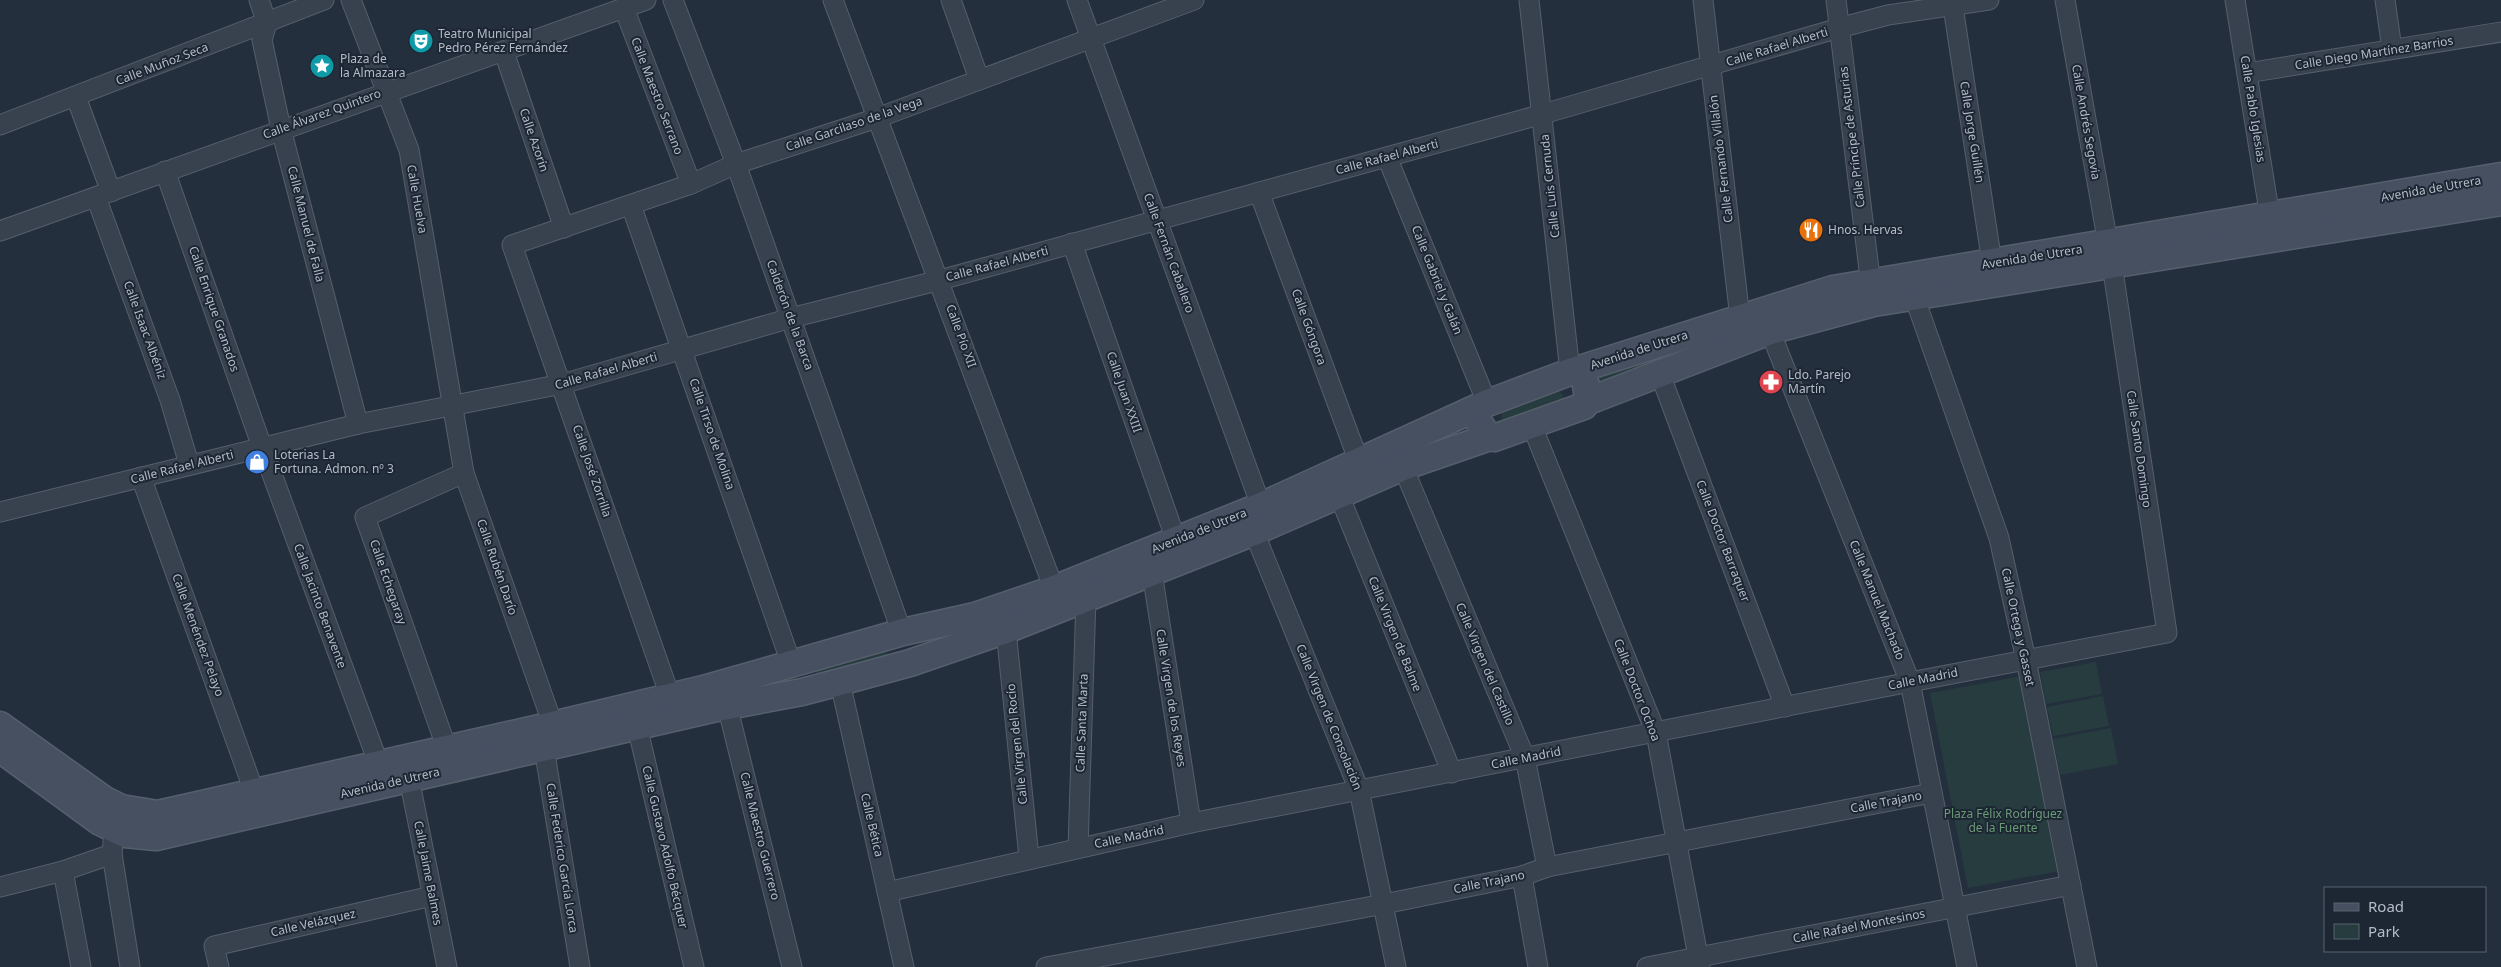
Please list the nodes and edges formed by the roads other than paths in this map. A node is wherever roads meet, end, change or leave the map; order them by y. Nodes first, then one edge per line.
1 (259, 0) edge
2 (324, 0) edge
3 (351, 0) edge
4 (646, 0) edge
5 (673, 0) edge
6 (833, 0) edge
7 (951, 0) edge
8 (1078, 0) edge
9 (1194, 0) edge
10 (1529, 0) edge
11 (1703, 0) edge
12 (1836, 0) edge
13 (1989, 0) edge
14 (2065, 0) edge
15 (2235, 0) edge
16 (2385, 0) edge
17 (1952, 3) edge
18 (624, 8) junction
19 (267, 23) junction
20 (1839, 28) junction
21 (2501, 32) edge
22 (1090, 38) junction
23 (2392, 50) junction
24 (504, 52) junction
25 (1710, 67) junction
26 (2247, 74) junction
27 (978, 79) junction
28 (386, 91) junction
29 (76, 97) junction
30 (1542, 114) junction
31 (877, 118) junction
32 (0, 125) edge
33 (281, 129) junction
34 (1388, 157) junction
35 (736, 164) junction
36 (165, 171) junction
37 (2501, 176) edge
38 (691, 184) junction
39 (1259, 192) junction
40 (103, 195) junction
41 (2501, 202) edge
42 (631, 205) junction
43 (2270, 217) junction
44 (1158, 219) junction
45 (564, 228) junction
46 (0, 231) edge
47 (1072, 243) junction
48 (512, 245) joint
49 (2110, 254) junction
50 (1992, 263) junction
51 (940, 280) junction
52 (1872, 293) junction
53 (1914, 296) junction
54 (791, 318) junction
55 (1740, 318) junction
56 (1770, 331) junction
57 (682, 350) junction
58 (1571, 372) junction
59 (1660, 374) junction
60 (562, 384) junction
61 (1586, 402) junction
62 (1486, 403) junction
63 (453, 406) junction
64 (358, 424) junction
65 (1532, 426) junction
66 (1490, 437) junction
67 (262, 447) junction
68 (1359, 462) junction
69 (189, 464) junction
70 (1403, 467) junction
71 (464, 473) junction
72 (141, 477) junction
73 (1340, 495) junction
74 (1261, 506) junction
75 (0, 512) edge
76 (1254, 532) junction
77 (1176, 540) junction
78 (1152, 572) junction
79 (1054, 589) junction
80 (1086, 598) junction
81 (1006, 630) junction
82 (902, 632) junction
83 (2166, 634) joint
84 (2026, 660) junction
85 (791, 663) junction
86 (910, 663) junction
87 (840, 682) junction
88 (1910, 682) junction
89 (802, 692) junction
90 (670, 696) junction
91 (728, 705) junction
92 (1785, 707) junction
93 (0, 724) edge
94 (637, 726) junction
95 (1656, 733) junction
96 (549, 737) junction
97 (0, 749) edge
98 (447, 749) junction
99 (1525, 758) junction
100 (379, 765) junction
101 (1452, 773) junction
102 (409, 778) junction
103 (1359, 790) junction
104 (1932, 793) junction
105 (255, 794) junction
106 (1191, 823) junction
107 (113, 842) junction
108 (1676, 843) junction
109 (1078, 848) junction
110 (1029, 858) junction
111 (1547, 867) junction
112 (63, 870) junction
113 (1522, 876) junction
114 (2071, 885) junction
115 (0, 887) edge
116 (887, 892) junction
117 (432, 896) junction
118 (1384, 904) junction
119 (1956, 907) junction
120 (1699, 962) edge
121 (81, 967) edge
122 (130, 967) edge
123 (219, 967) edge
124 (447, 967) edge
125 (580, 967) edge
126 (694, 967) edge
127 (792, 967) edge
128 (904, 967) edge
129 (1046, 967) edge
130 (1396, 967) edge
131 (1538, 967) edge
132 (1647, 967) edge
133 (1968, 967) edge
134 (2087, 967) edge

1 - 19 street
2 - 19 street, Calle Muñoz Seca
3 - 28 street, Calle Huelva
4 - 18 street, Calle Álvarez Quintero
5 - 35 street, Calderón de la Barca
6 - 31 street, Calle Pío XII
7 - 27 street
8 - 22 street, Calle Fernán Caballero
9 - 22 street, Calle Garcilaso de la Vega
10 - 30 street, Calle Luis Cernuda
11 - 25 street, Calle Fernando Villalón
12 - 20 street, Calle Príncipe de Asturias
13 - 17 street, Calle Rafael Alberti
14 - 49 street, Calle Andrés Segovia
15 - 26 street, Calle Pablo Iglesias
16 - 23 street
17 - 20 street, Calle Rafael Alberti
17 - 50 street, Calle Jorge Guillén
18 - 24 street, Calle Álvarez Quintero
18 - 38 street, Calle Maestro Serrano
19 - 29 street, Calle Muñoz Seca
19 - 33 street, Calle Manuel de Falla
20 - 25 street, Calle Rafael Alberti
20 - 52 street, Calle Príncipe de Asturias
21 - 23 street, Calle Diego Martínez Barrios
22 - 27 street, Calle Garcilaso de la Vega
22 - 44 street, Calle Fernán Caballero
23 - 26 street, Calle Diego Martínez Barrios
24 - 28 street, Calle Álvarez Quintero
24 - 45 street, Calle Azorín
25 - 30 street, Calle Rafael Alberti
25 - 55 street, Calle Fernando Villalón
26 - 43 street, Calle Pablo Iglesias
27 - 31 street, Calle Garcilaso de la Vega
28 - 33 street, Calle Álvarez Quintero
28 - 63 street, Calle Huelva
29 - 32 street, Calle Muñoz Seca
29 - 40 street, Calle Isaac Albéniz
30 - 34 street, Calle Rafael Alberti
30 - 58 street, Calle Luis Cernuda
31 - 35 street, Calle Garcilaso de la Vega
31 - 51 street, Calle Pío XII
33 - 36 street, Calle Álvarez Quintero
33 - 64 street, Calle Manuel de Falla
34 - 39 street, Calle Rafael Alberti
34 - 62 street, Calle Gabriel y Galán
35 - 38 street, Calle Garcilaso de la Vega
35 - 54 street, Calderón de la Barca
36 - 40 street, Calle Álvarez Quintero
36 - 67 street, Calle Enrique Granados
37 - 43 street, Avenida de Utrera
38 - 42 street, Calle Garcilaso de la Vega
39 - 44 street, Calle Rafael Alberti
39 - 68 street, Calle Góngora
40 - 46 street, Calle Álvarez Quintero
40 - 69 street, Calle Isaac Albéniz
41 - 49 street, Avenida de Utrera
42 - 45 street, Calle Garcilaso de la Vega
42 - 57 street, Calle Tirso de Molina
43 - 49 street, Avenida de Utrera
44 - 47 street, Calle Rafael Alberti
44 - 74 street, Calle Fernán Caballero
45 - 48 street, Calle Garcilaso de la Vega
47 - 51 street, Calle Rafael Alberti
47 - 77 street, Calle Juan XXIII
48 - 60 street, Calle José Zorrilla
49 - 50 street, Avenida de Utrera
49 - 53 street, Avenida de Utrera
49 - 83 street, Calle Santo Domingo
50 - 52 street, Avenida de Utrera
51 - 54 street, Calle Rafael Alberti
51 - 79 street, Calle Pío XII
52 - 53 street, Avenida de Utrera
52 - 55 street, Avenida de Utrera
52 - 56 street, Avenida de Utrera
53 - 84 street, Calle Ortega y Gasset
54 - 57 street, Calle Rafael Alberti
54 - 82 street, Calderón de la Barca
55 - 58 street, Avenida de Utrera
56 - 59 street, Avenida de Utrera
56 - 88 street, Calle Manuel Machado
57 - 60 street, Calle Rafael Alberti
57 - 85 street, Calle Tirso de Molina
58 - 61 street
58 - 62 street, Avenida de Utrera
59 - 61 street, Avenida de Utrera
59 - 92 street, Calle Doctor Barraquer
60 - 63 street, Calle Rafael Alberti
60 - 90 street, Calle José Zorrilla
61 - 65 street, Avenida de Utrera
62 - 66 street
62 - 68 street, Avenida de Utrera
63 - 64 street, Calle Rafael Alberti
63 - 71 street, Calle Rubén Darío
64 - 67 street, Calle Rafael Alberti
65 - 66 street, Avenida de Utrera
65 - 95 street, Calle Doctor Ochoa
66 - 70 street, Avenida de Utrera
67 - 69 street, Calle Rafael Alberti
67 - 100 street, Calle Jacinto Benavente
68 - 74 street, Avenida de Utrera
69 - 72 street, Calle Rafael Alberti
70 - 73 street, Avenida de Utrera
70 - 99 street, Calle Virgen del Castillo
71 - 96 street, Calle Rubén Darío
71 - 98 street, Calle Echegaray
72 - 75 street, Calle Rafael Alberti
72 - 105 street, Calle Menéndez Pelayo
73 - 76 street, Avenida de Utrera
73 - 101 street, Calle Virgen de Balme
74 - 77 street, Avenida de Utrera
76 - 78 street, Avenida de Utrera
76 - 103 street, Calle Virgen de Consolación
77 - 79 street, Avenida de Utrera
78 - 80 street, Avenida de Utrera
78 - 106 street, Calle Virgen de los Reyes
79 - 82 street, Avenida de Utrera
80 - 81 street, Avenida de Utrera
80 - 109 street, Calle Santa Marta
81 - 86 street, Avenida de Utrera
81 - 110 street, Calle Virgen del Rocío
82 - 85 street, Avenida de Utrera
82 - 86 street
83 - 84 street, Calle Madrid
84 - 88 street, Calle Madrid
84 - 114 street, Calle Ortega y Gasset
85 - 89 street
85 - 90 street, Avenida de Utrera
86 - 87 street, Avenida de Utrera
87 - 89 street, Avenida de Utrera
87 - 116 street, Calle Bética
88 - 92 street, Calle Madrid
88 - 104 street, Calle Manuel Machado
89 - 91 street, Avenida de Utrera
90 - 96 street, Avenida de Utrera
91 - 94 street, Avenida de Utrera
91 - 127 street, Calle Maestro Guerrero
92 - 95 street, Calle Madrid
93 - 105 street, Avenida de Utrera
94 - 96 street, Avenida de Utrera
94 - 126 street, Calle Gustavo Adolfo Bécquer
95 - 99 street, Calle Madrid
95 - 108 street, Calle Doctor Ochoa
96 - 98 street, Avenida de Utrera
96 - 102 street, Avenida de Utrera
96 - 125 street, Calle Federico García Lorca
97 - 107 street, Avenida de Utrera
98 - 100 street, Avenida de Utrera
99 - 101 street, Calle Madrid
99 - 111 street, Calle Virgen del Castillo
100 - 105 street, Avenida de Utrera
101 - 103 street, Calle Madrid
102 - 107 street, Avenida de Utrera
102 - 117 street, Calle Jaime Balmes
103 - 106 street, Calle Madrid
103 - 118 street, Calle Virgen de Consolación
104 - 108 street, Calle Trajano
104 - 119 street, Calle Manuel Machado
106 - 109 street, Calle Madrid
107 - 112 street
107 - 122 street
108 - 111 street, Calle Trajano
108 - 120 street, Calle Doctor Ochoa
109 - 110 street, Calle Madrid
110 - 116 street, Calle Madrid
111 - 113 street, Calle Trajano
112 - 115 street
112 - 121 street
113 - 118 street, Calle Trajano
113 - 131 street
114 - 119 street, Calle Rafael Montesinos
114 - 134 street, Calle Ortega y Gasset
116 - 128 street, Calle Bética
117 - 123 street, Calle Velázquez
117 - 124 street, Calle Jaime Balmes
118 - 129 street, Calle Trajano
118 - 130 street, Calle Virgen de Consolación
119 - 120 street, Calle Rafael Montesinos
119 - 133 street, Calle Manuel Machado
120 - 132 street, Calle Rafael Montesinos

